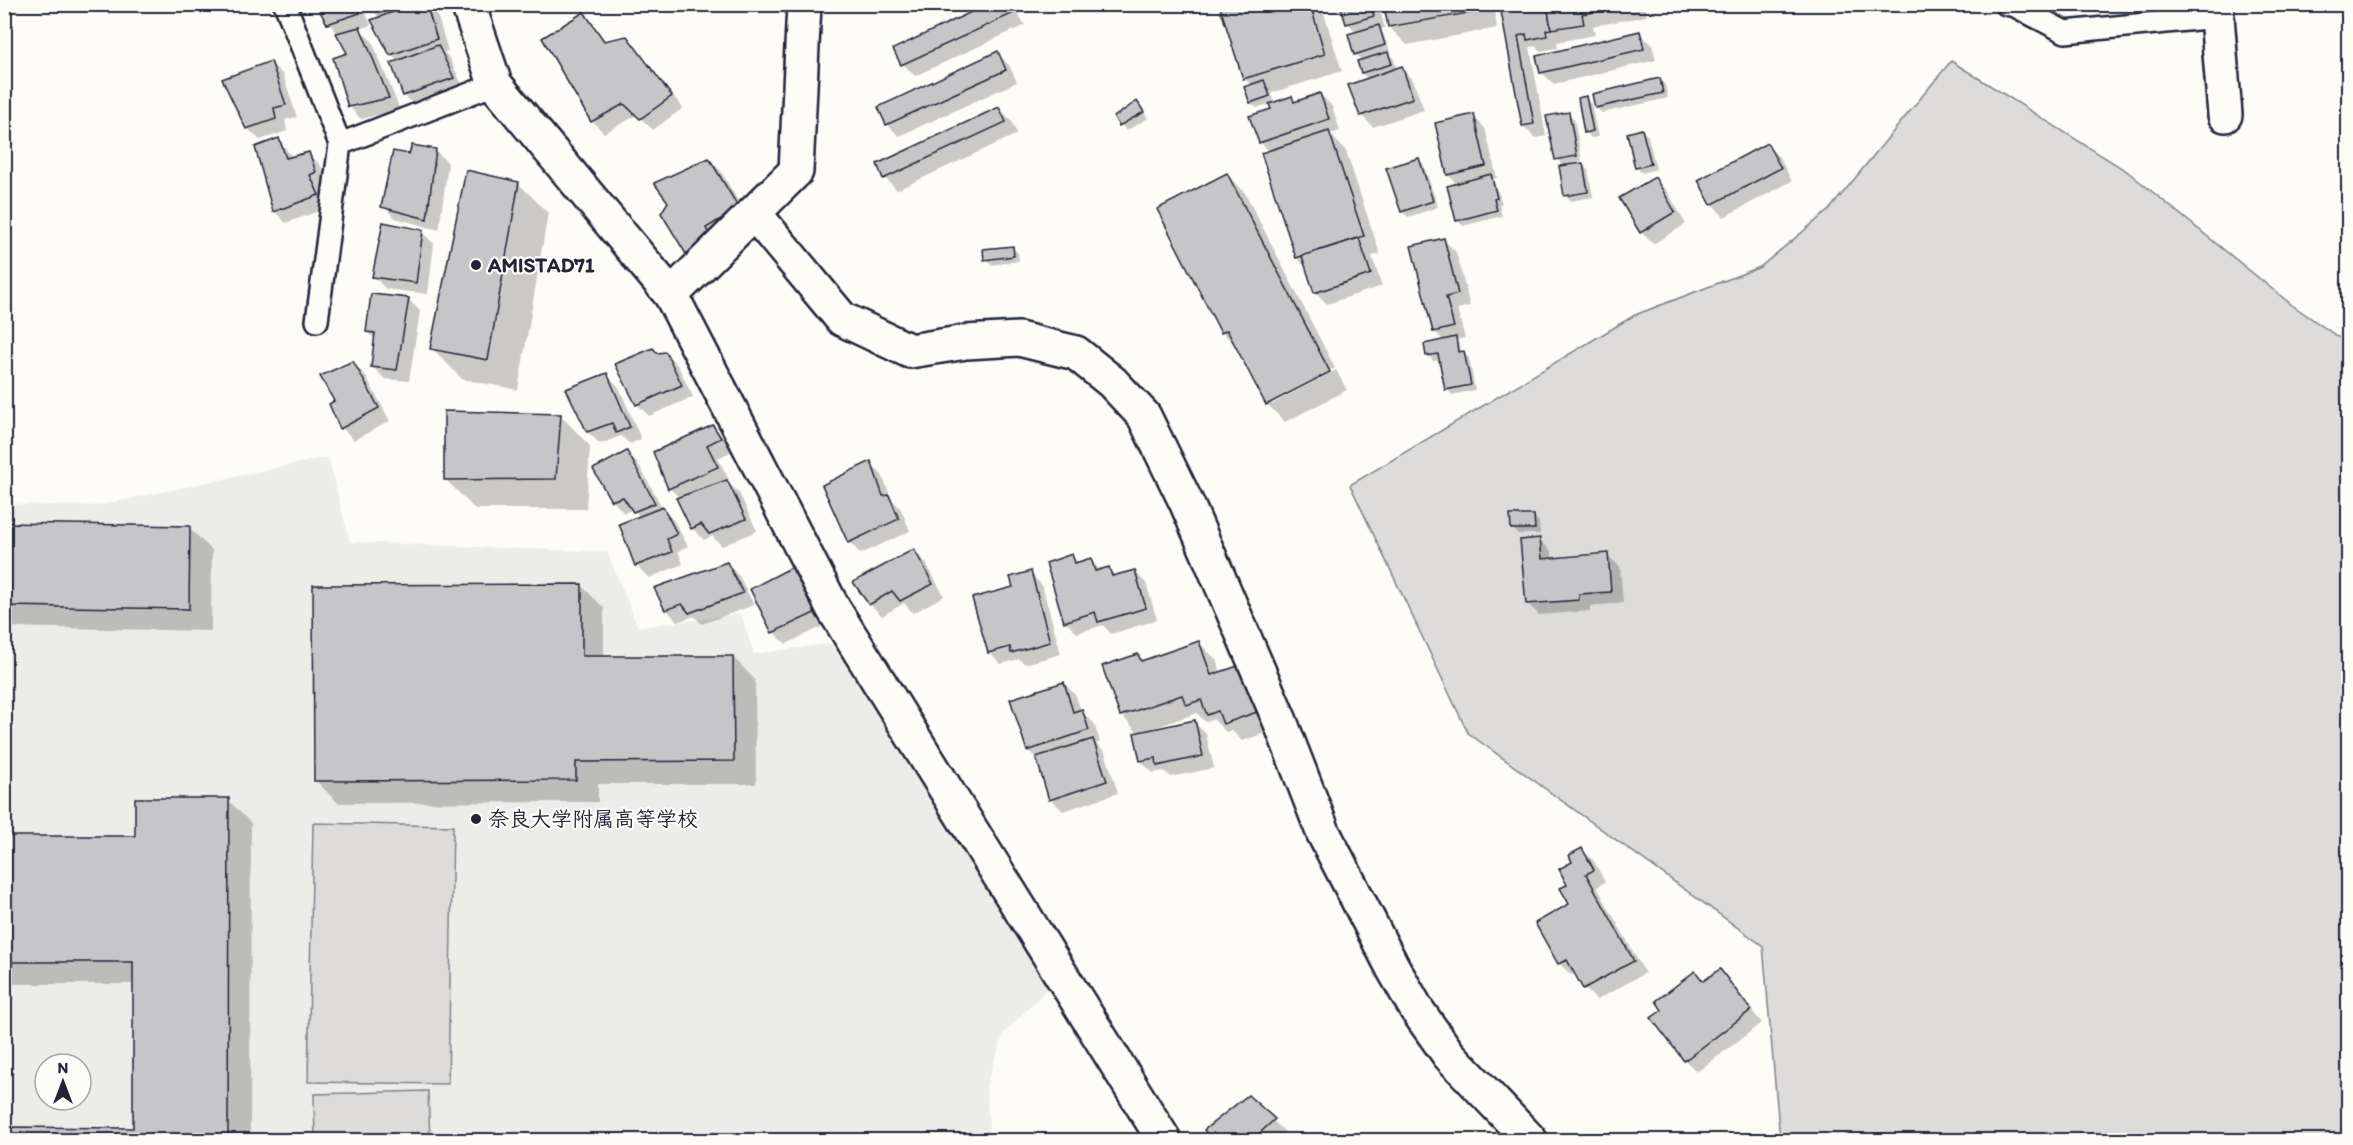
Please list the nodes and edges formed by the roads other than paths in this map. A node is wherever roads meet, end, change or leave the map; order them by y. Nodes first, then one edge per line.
1 (285, 4) edge
2 (468, 4) edge
3 (804, 4) edge
4 (2006, 4) edge
5 (2217, 11) edge
6 (495, 84) junction
7 (2225, 116) dead end
8 (340, 144) junction
9 (754, 213) junction
10 (671, 295) junction
11 (317, 321) dead end
12 (1150, 1135) edge
13 (1530, 1140) edge

1 - 8 lane
2 - 6 street
3 - 9 street
4 - 5 lane
5 - 7 street
6 - 8 lane
6 - 10 street
8 - 11 lane
9 - 10 street
9 - 13 street
10 - 12 street

